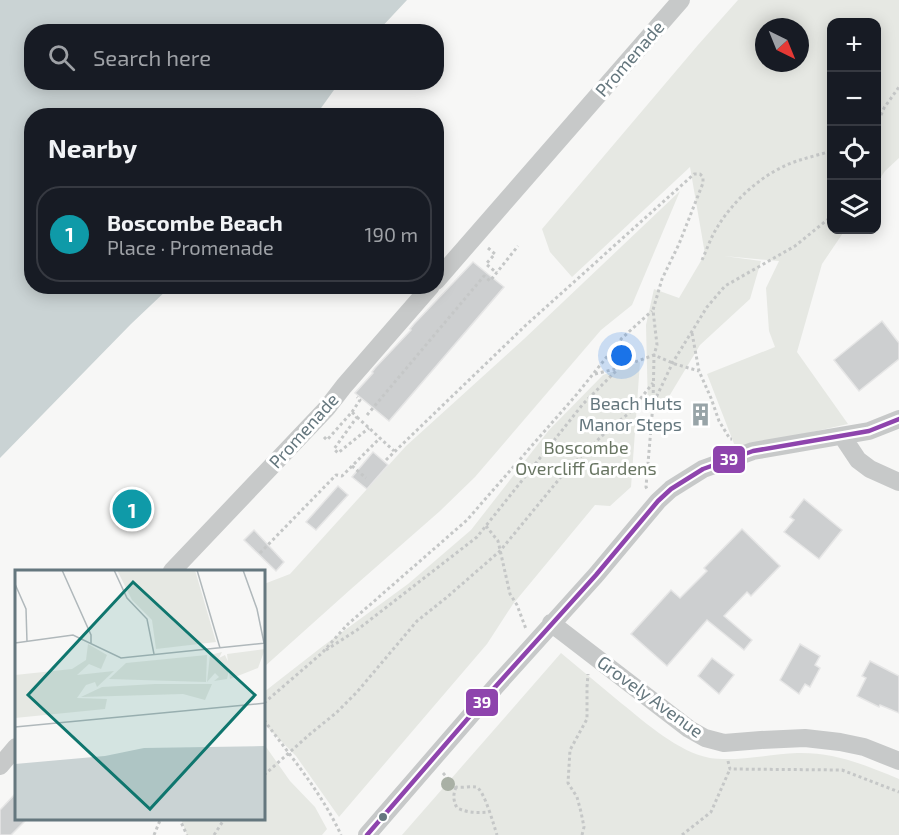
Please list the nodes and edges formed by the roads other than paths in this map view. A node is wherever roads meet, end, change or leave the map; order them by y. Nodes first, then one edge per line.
1 (681, 0) edge
2 (444, 272) edge
3 (424, 294) edge
4 (899, 419) edge
5 (842, 436) junction
6 (899, 482) edge
7 (173, 570) edge
8 (551, 623) junction
9 (15, 748) edge
10 (899, 761) edge
11 (0, 766) edge
12 (367, 835) edge

1 - 2 street, Promenade
3 - 7 street, Promenade
4 - 5 street
5 - 6 street
5 - 8 street
8 - 10 street, Grovely Avenue
8 - 12 street
9 - 11 street

